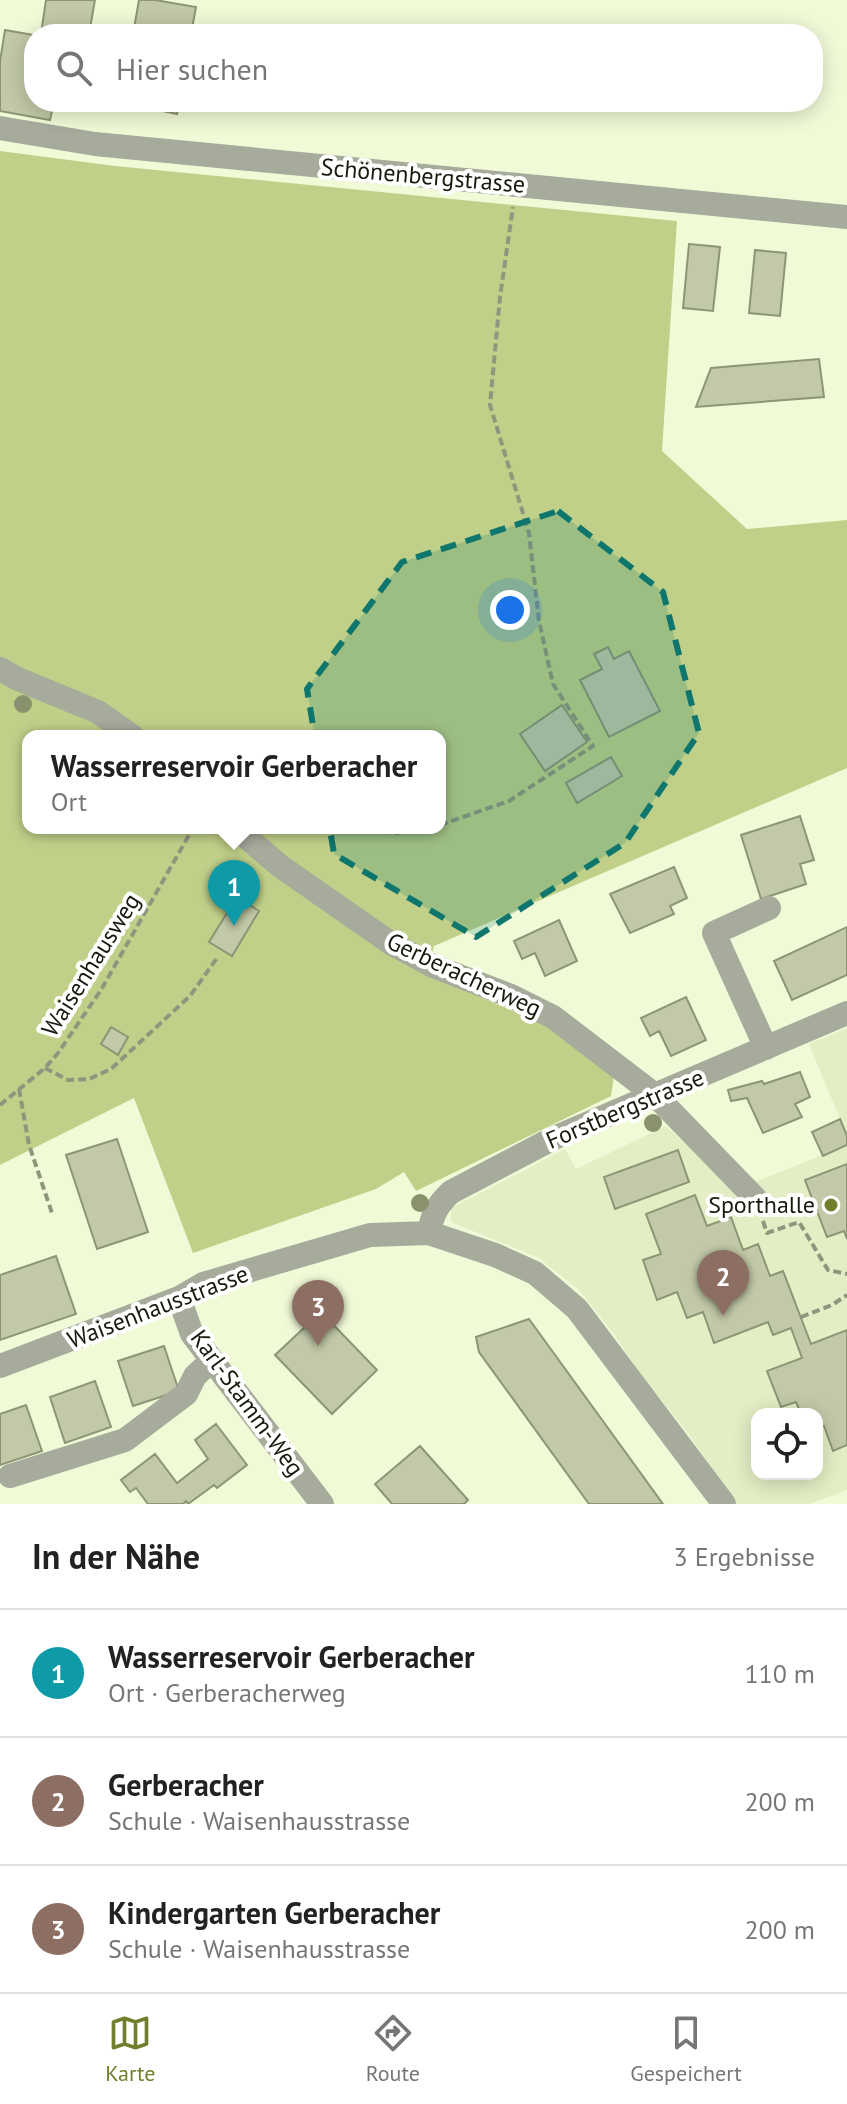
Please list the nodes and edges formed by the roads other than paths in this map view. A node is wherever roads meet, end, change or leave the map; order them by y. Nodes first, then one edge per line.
1 (0, 128) edge
2 (847, 217) edge
3 (0, 669) edge
4 (124, 730) edge
5 (243, 834) edge
6 (769, 908) dead end
7 (847, 1013) edge
8 (766, 1048) junction
9 (655, 1095) junction
10 (758, 1208) road end
11 (429, 1233) junction
12 (179, 1298) junction
13 (212, 1360) junction
14 (0, 1366) edge
15 (10, 1476) dead end
16 (322, 1504) edge
17 (724, 1504) edge

1 - 2 street, Schönenbergstrasse
3 - 4 street
5 - 9 street, Gerberacherweg
6 - 8 street
7 - 8 street, Forstbergstrasse
8 - 9 street, Forstbergstrasse
9 - 10 street, Gerberacherweg
9 - 11 street, Forstbergstrasse
11 - 12 street, Waisenhausstrasse
11 - 17 street, Waisenhausstrasse
12 - 13 street, Karl-Stamm-Weg
12 - 14 street, Waisenhausstrasse
13 - 15 street
13 - 16 street, Karl-Stamm-Weg

